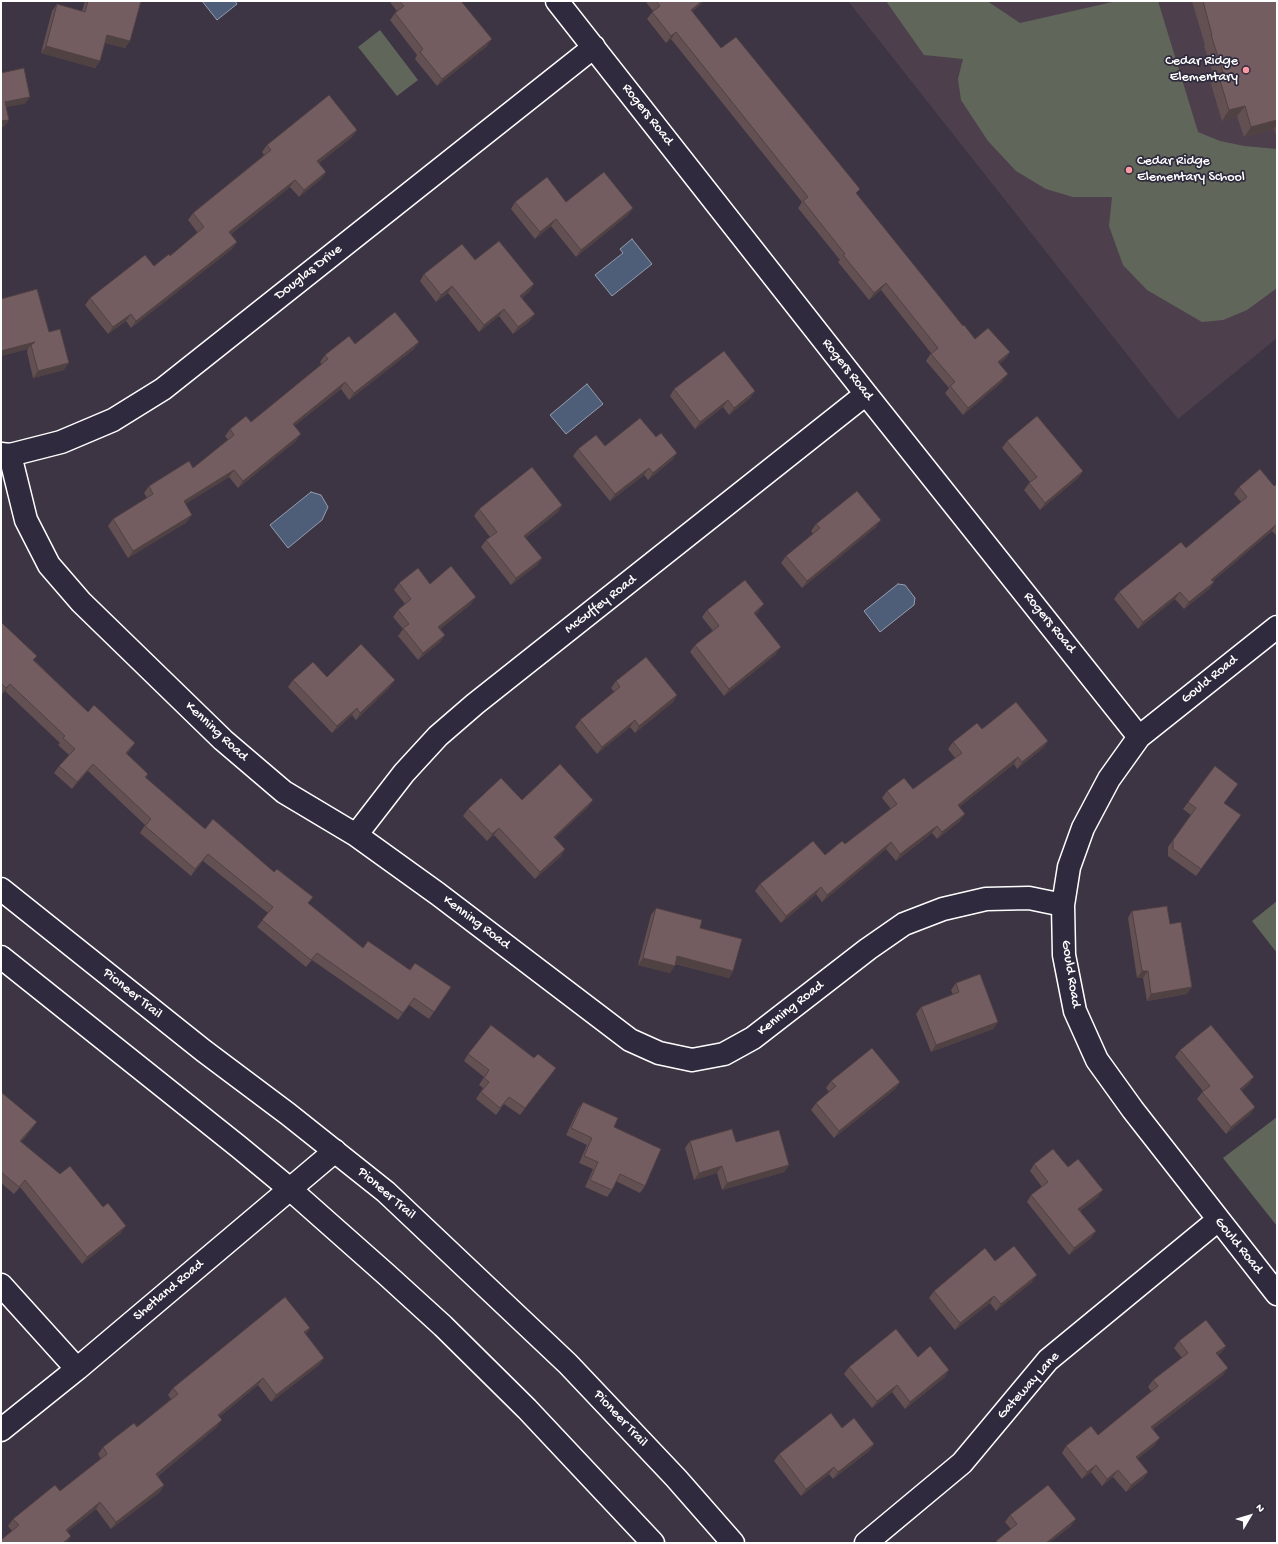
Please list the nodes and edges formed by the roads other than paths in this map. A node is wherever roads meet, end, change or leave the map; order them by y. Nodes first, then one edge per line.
1 (557, 1) edge
2 (594, 47) junction
3 (866, 394) junction
4 (6, 455) edge
5 (1277, 626) edge
6 (1139, 737) junction
7 (356, 835) junction
8 (1, 889) edge
9 (1063, 905) junction
10 (1, 957) edge
11 (335, 1151) junction
12 (291, 1190) junction
13 (1218, 1220) junction
14 (1, 1285) edge
15 (1277, 1294) edge
16 (77, 1369) junction
17 (1, 1430) edge
18 (653, 1543) edge
19 (733, 1543) edge
20 (866, 1543) edge

1 - 2 street, Rogers Road
2 - 3 street, Rogers Road
2 - 4 street, Douglas Drive
3 - 6 street, Rogers Road
3 - 7 street, McGuffey Road
4 - 7 street, Kenning Road
5 - 6 street, Gould Road
6 - 9 street, Gould Road
7 - 9 street, Kenning Road
8 - 11 street, Pioneer Trail
9 - 13 street, Gould Road
10 - 12 street
11 - 12 street, Shetland Road
11 - 19 street, Pioneer Trail
12 - 16 street, Shetland Road
12 - 18 street
13 - 15 street, Gould Road
13 - 20 street, Gateway Lane
14 - 16 street
16 - 17 street, Shetland Road

